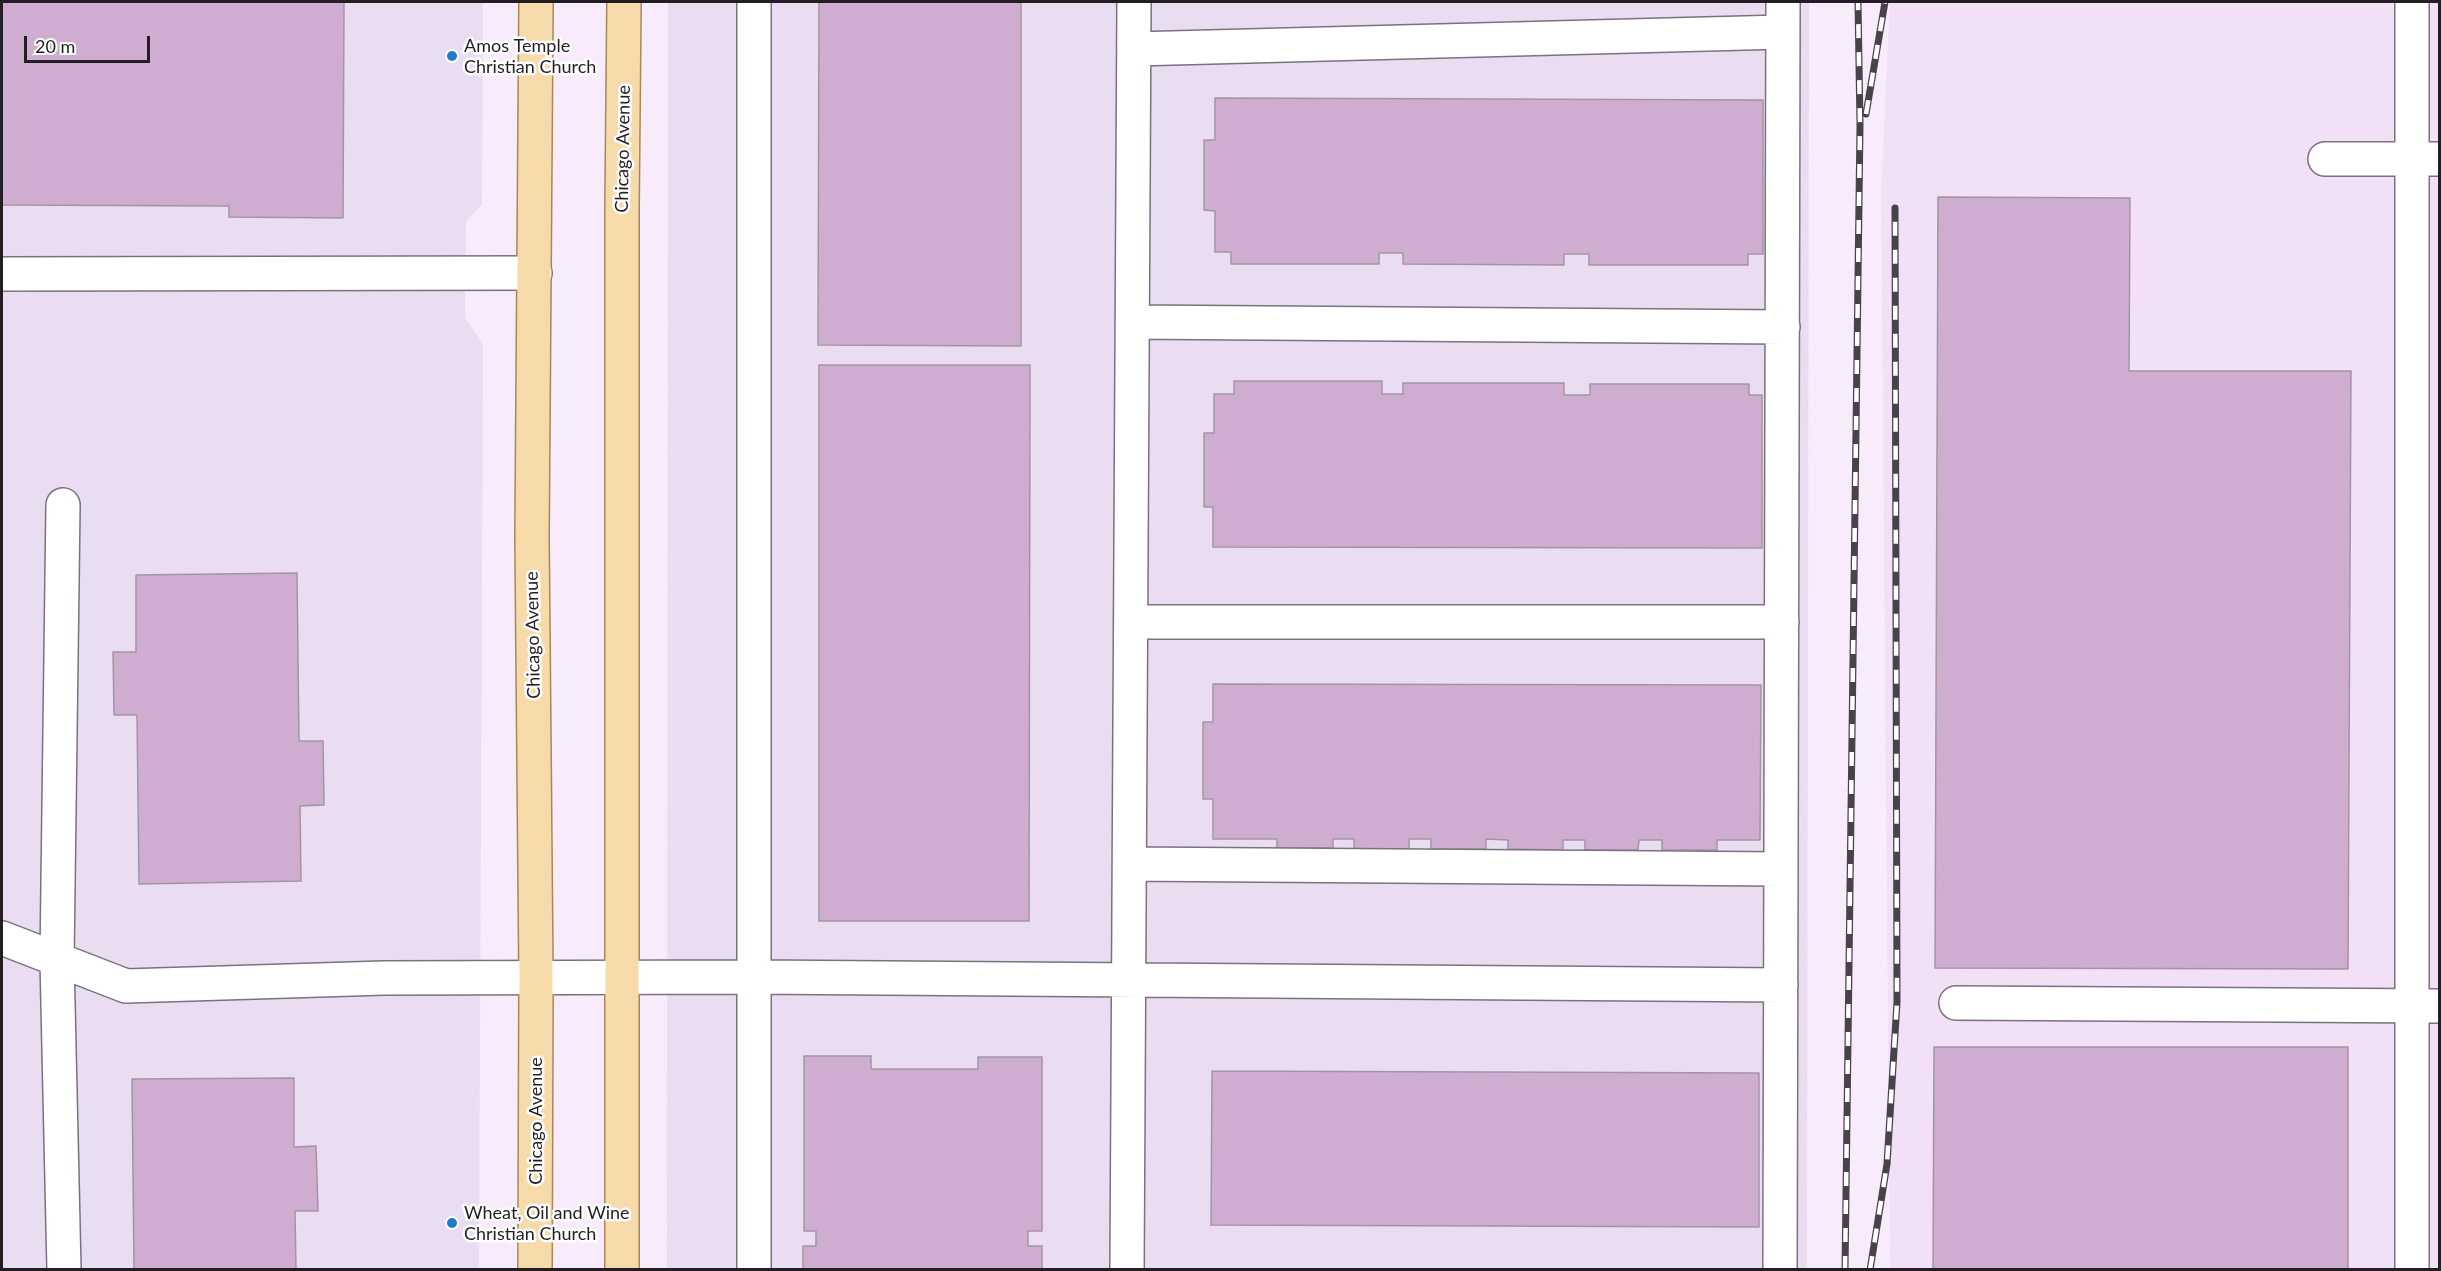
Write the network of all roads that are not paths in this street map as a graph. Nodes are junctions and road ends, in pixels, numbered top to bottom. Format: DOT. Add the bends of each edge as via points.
graph roads {
  1 [pos="536,2"];
  2 [pos="624,2"];
  3 [pos="754,2"];
  4 [pos="1134,2"];
  5 [pos="2412,2"];
  6 [pos="1783,17"];
  7 [pos="1134,49"];
  8 [pos="2325,159"];
  9 [pos="2425,159"];
  10 [pos="535,273"];
  11 [pos="2,274"];
  12 [pos="1133,322"];
  13 [pos="1783,327"];
  14 [pos="63,505"];
  15 [pos="1131,622"];
  16 [pos="1782,622"];
  17 [pos="1130,864"];
  18 [pos="1781,869"];
  19 [pos="2,938"];
  20 [pos="57,960"];
  21 [pos="756,977"];
  22 [pos="536,978"];
  23 [pos="623,978"];
  24 [pos="1129,980"];
  25 [pos="1781,985"];
  26 [pos="1956,1003"];
  27 [pos="2426,1006"];
  28 [pos="64,1269"];
  29 [pos="535,1269"];
  30 [pos="622,1269"];
  31 [pos="754,1269"];
  32 [pos="1128,1269"];
  33 [pos="1780,1269"];
  34 [pos="2412,1269"];
  1 -- 10 [label="main road, Chicago Avenue"];
  2 -- 23 [label="main road, Chicago Avenue"];
  3 -- 21 [label="street"];
  4 -- 7 [label="street"];
  5 -- 9 [label="street"];
  6 -- 7 [label="street"];
  6 -- 13 [label="street"];
  7 -- 12 [label="street"];
  8 -- 9 [label="street"];
  9 -- 27 [label="street"];
  10 -- 11 [label="street"];
  10 -- 22 [label="main road, Chicago Avenue" via="532,537"];
  12 -- 13 [label="street"];
  12 -- 15 [label="street"];
  13 -- 16 [label="street"];
  14 -- 20 [label="street"];
  15 -- 16 [label="street"];
  15 -- 17 [label="street"];
  16 -- 18 [label="street"];
  17 -- 18 [label="street"];
  17 -- 24 [label="street"];
  18 -- 25 [label="street"];
  19 -- 20 [label="street"];
  20 -- 22 [label="street" via="126,986"];
  20 -- 28 [label="street"];
  21 -- 23 [label="street"];
  21 -- 24 [label="street"];
  21 -- 31 [label="street"];
  22 -- 23 [label="street"];
  22 -- 29 [label="main road, Chicago Avenue"];
  23 -- 30 [label="main road, Chicago Avenue"];
  24 -- 25 [label="street"];
  24 -- 32 [label="street"];
  25 -- 33 [label="street"];
  26 -- 27 [label="street"];
  27 -- 34 [label="street"];
}
